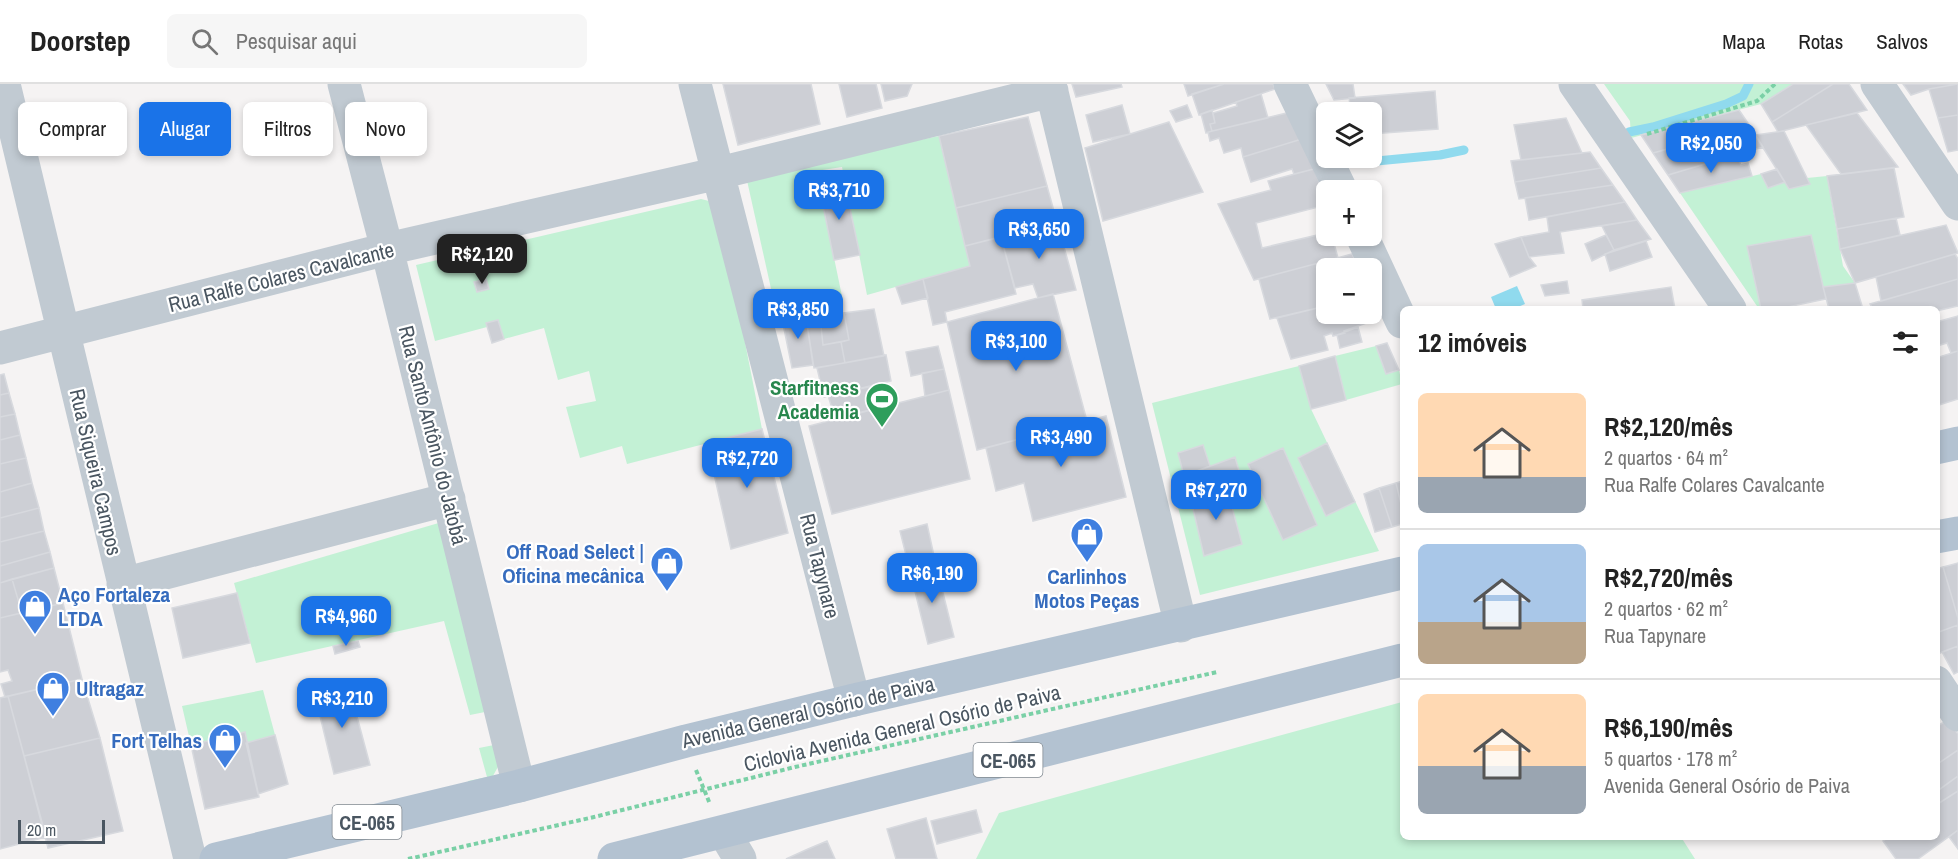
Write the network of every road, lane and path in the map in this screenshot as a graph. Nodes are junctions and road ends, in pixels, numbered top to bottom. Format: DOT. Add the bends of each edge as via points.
graph roads {
  1 [pos="3,84"];
  2 [pos="344,84"];
  3 [pos="696,84"];
  4 [pos="1290,84"];
  5 [pos="1575,84"];
  6 [pos="1775,84"];
  7 [pos="1877,84"];
  8 [pos="1051,87"];
  9 [pos="1614,142"];
  10 [pos="719,174"];
  11 [pos="1336,180"];
  12 [pos="1958,204"];
  13 [pos="1367,246"];
  14 [pos="387,249"];
  15 [pos="1728,306"];
  16 [pos="1400,317"];
  17 [pos="63,333"];
  18 [pos="0,348"];
  19 [pos="1958,442"];
  20 [pos="1940,447"];
  21 [pos="449,499"];
  22 [pos="1958,533"];
  23 [pos="1940,536"];
  24 [pos="1400,573"];
  25 [pos="123,584"];
  26 [pos="1181,626"];
  27 [pos="1400,661"];
  28 [pos="1227,670"];
  29 [pos="1940,688"];
  30 [pos="854,700"];
  31 [pos="1958,715"];
  32 [pos="687,741"];
  33 [pos="519,786"];
  34 [pos="703,790"];
  35 [pos="732,845"];
  36 [pos="190,859"];
  37 [pos="216,859"];
  38 [pos="408,859"];
  39 [pos="614,859"];
  1 -- 17 [label="street, Rua Siqueira Campos"];
  2 -- 14 [label="street, Rua Santo Antônio do Jatobá"];
  3 -- 10 [label="street, Rua Tapynare"];
  4 -- 11 [label="street"];
  5 -- 9 [label="street"];
  6 -- 9 [label="path" via="1757,101"];
  7 -- 12 [label="street"];
  8 -- 10 [label="street, Rua Ralfe Colares Cavalcante"];
  8 -- 26 [label="street"];
  9 -- 15 [label="street"];
  10 -- 14 [label="street, Rua Ralfe Colares Cavalcante"];
  10 -- 30 [label="street, Rua Tapynare"];
  13 -- 16 [label="street"];
  14 -- 17 [label="street, Rua Ralfe Colares Cavalcante"];
  14 -- 21 [label="street, Rua Santo Antônio do Jatobá"];
  17 -- 18 [label="street, Rua Ralfe Colares Cavalcante"];
  17 -- 25 [label="street, Rua Siqueira Campos"];
  19 -- 20 [label="main road"];
  21 -- 25 [label="street"];
  21 -- 33 [label="street, Rua Santo Antônio do Jatobá"];
  22 -- 23 [label="main road"];
  24 -- 26 [label="main road, Avenida General Osório de Paiva / CE-065"];
  25 -- 36 [label="street, Rua Siqueira Campos"];
  26 -- 30 [label="main road, Avenida General Osório de Paiva / CE-065"];
  27 -- 35 [label="main road, CE-065"];
  28 -- 34 [label="path, Ciclovia Avenida General Osório de Paiva"];
  29 -- 31 [label="street"];
  30 -- 32 [label="main road, Avenida General Osório de Paiva / CE-065"];
  32 -- 33 [label="main road, Avenida General Osório de Paiva / CE-065"];
  32 -- 34 [label="path"];
  33 -- 37 [label="main road, Avenida General Osório de Paiva / CE-065"];
  34 -- 35 [label="path"];
  34 -- 38 [label="path, Ciclovia Avenida General Osório de Paiva"];
  35 -- 39 [label="main road, CE-065"];
}
